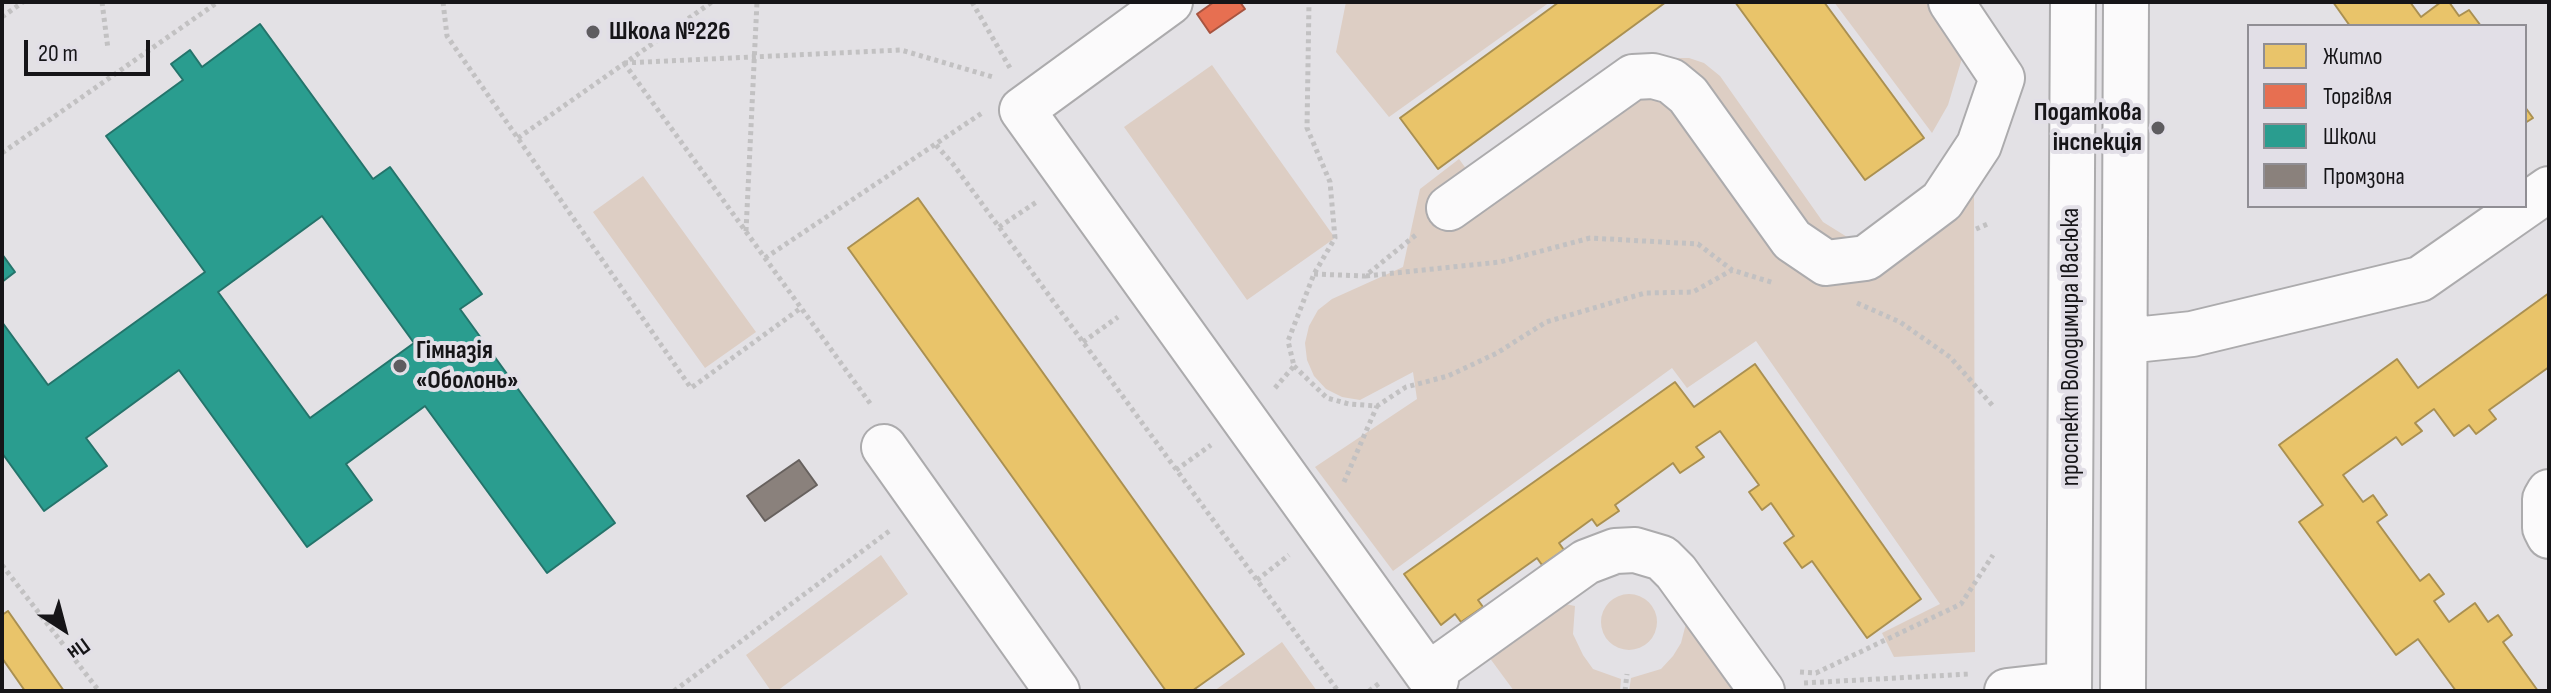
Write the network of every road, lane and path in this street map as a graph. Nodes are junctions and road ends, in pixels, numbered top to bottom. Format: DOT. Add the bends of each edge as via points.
graph roads {
  1 [pos="23,2"];
  2 [pos="102,2"];
  3 [pos="218,2"];
  4 [pos="443,2"];
  5 [pos="710,2"];
  6 [pos="757,2"];
  7 [pos="972,2"];
  8 [pos="1170,2"];
  9 [pos="1309,2"];
  10 [pos="1951,2"];
  11 [pos="2073,2"];
  12 [pos="2126,2"];
  13 [pos="2,17"];
  14 [pos="108,49"];
  15 [pos="754,58"];
  16 [pos="624,63"];
  17 [pos="1014,74"];
  18 [pos="2002,78"];
  19 [pos="2073,78"];
  20 [pos="1006,81"];
  21 [pos="984,111"];
  22 [pos="518,138"];
  23 [pos="936,145"];
  24 [pos="2,153"];
  25 [pos="2549,189"];
  26 [pos="2527,204"];
  27 [pos="1449,208"];
  28 [pos="2522,208"];
  29 [pos="746,231"];
  30 [pos="765,258"];
  31 [pos="1732,270"];
  32 [pos="1314,274"];
  33 [pos="1365,276"];
  34 [pos="1780,285"];
  35 [pos="1850,300"];
  36 [pos="801,308"];
  37 [pos="1288,341"];
  38 [pos="2125,341"];
  39 [pos="1294,366"];
  40 [pos="1377,406"];
  41 [pos="1993,406"];
  42 [pos="879,428"];
  43 [pos="2549,492"];
  44 [pos="924,505"];
  45 [pos="1324,529"];
  46 [pos="2549,536"];
  47 [pos="1993,555"];
  48 [pos="2,565"];
  49 [pos="1627,674"];
  50 [pos="1774,681"];
  51 [pos="2069,688"];
  52 [pos="99,691"];
  53 [pos="674,691"];
  54 [pos="1057,691"];
  55 [pos="1338,691"];
  56 [pos="1625,691"];
  57 [pos="2007,691"];
  58 [pos="2123,691"];
  1 -- 13 [label="path"];
  2 -- 14 [label="path"];
  3 -- 24 [label="path"];
  4 -- 22 [label="path" via="447,36"];
  5 -- 16 [label="path"];
  6 -- 15 [label="path"];
  7 -- 17 [label="path"];
  8 -- 45 [label="street" via="1022,110"];
  9 -- 32 [label="path" via="1307,128 1330,182 1335,238"];
  10 -- 18 [label="street"];
  11 -- 19 [label="street, проспект Володимира Івасюка"];
  12 -- 38 [label="street, проспект Володимира Івасюка"];
  15 -- 16 [label="path"];
  15 -- 20 [label="path" via="901,50"];
  15 -- 29 [label="path"];
  16 -- 22 [label="path"];
  16 -- 29 [label="path"];
  18 -- 19 [label="street"];
  18 -- 27 [label="street" via="1979,145 1942,201 1866,258 1826,263 1792,240 1688,95 1671,81 1653,76 1633,77"];
  19 -- 51 [label="street, проспект Володимира Івасюка"];
  21 -- 23 [label="path"];
  22 -- 36 [label="path" via="691,388"];
  23 -- 30 [label="path"];
  23 -- 55 [label="path"];
  25 -- 26 [label="street"];
  27 -- 33 [label="path"];
  28 -- 38 [label="street" via="2420,279 2192,334"];
  29 -- 30 [label="path"];
  30 -- 36 [label="path"];
  31 -- 33 [label="path" via="1698,244 1590,238 1500,262"];
  31 -- 34 [label="path"];
  31 -- 40 [label="path" via="1693,292 1645,293 1546,322 1497,353 1448,376 1406,387"];
  32 -- 33 [label="path"];
  32 -- 37 [label="path"];
  35 -- 41 [label="path" via="1900,322 1950,357"];
  36 -- 42 [label="path"];
  38 -- 58 [label="street, проспект Володимира Івасюка"];
  39 -- 40 [label="path" via="1327,398"];
  40 -- 45 [label="path"];
  42 -- 44 [label="street"];
  43 -- 46 [label="street"];
  44 -- 53 [label="path"];
  44 -- 54 [label="street"];
  45 -- 50 [label="street" via="1432,677 1586,562 1635,550 1662,558"];
  47 -- 50 [label="path" via="1961,604 1816,673"];
  48 -- 52 [label="path"];
  49 -- 56 [label="path"];
  51 -- 57 [label="street"];
}
